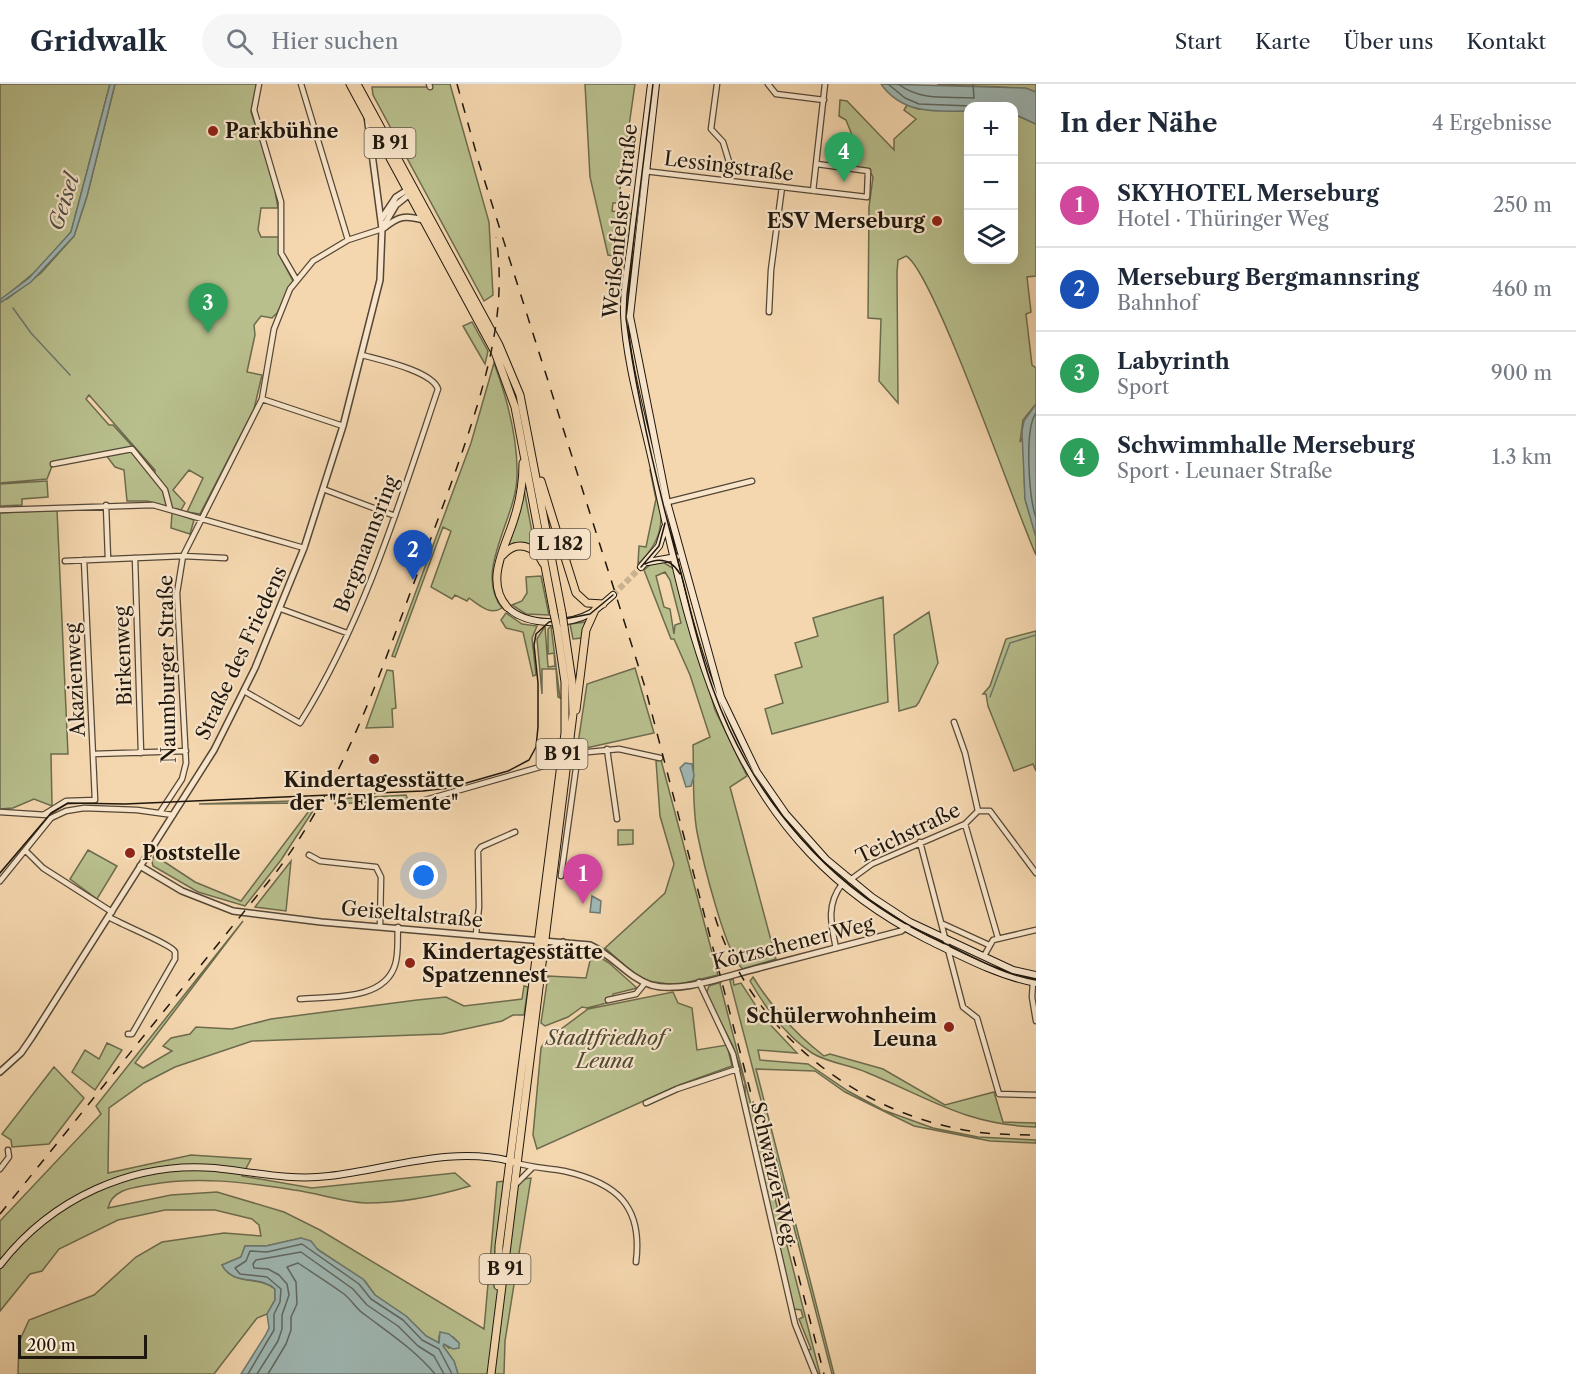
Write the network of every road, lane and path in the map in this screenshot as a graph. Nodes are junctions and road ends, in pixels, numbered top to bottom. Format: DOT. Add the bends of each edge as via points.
graph roads {
  1 [pos="259,84"];
  2 [pos="301,84"];
  3 [pos="350,84"];
  4 [pos="358,84"];
  5 [pos="651,84"];
  6 [pos="656,84"];
  7 [pos="717,84"];
  8 [pos="768,84"];
  9 [pos="825,84"];
  10 [pos="824,100"];
  11 [pos="367,116"];
  12 [pos="817,164"];
  13 [pos="644,170"];
  14 [pos="728,180"];
  15 [pos="782,188"];
  16 [pos="411,190"];
  17 [pos="813,191"];
  18 [pos="381,219"];
  19 [pos="423,220"];
  20 [pos="382,229"];
  21 [pos="348,240"];
  22 [pos="296,279"];
  23 [pos="769,312"];
  24 [pos="362,356"];
  25 [pos="262,399"];
  26 [pos="343,426"];
  27 [pos="521,431"];
  28 [pos="53,464"];
  29 [pos="534,465"];
  30 [pos="752,480"];
  31 [pos="323,489"];
  32 [pos="664,503"];
  33 [pos="106,505"];
  34 [pos="170,509"];
  35 [pos="0,510"];
  36 [pos="395,516"];
  37 [pos="202,518"];
  38 [pos="669,536"];
  39 [pos="304,548"];
  40 [pos="183,556"];
  41 [pos="678,556"];
  42 [pos="135,558"];
  43 [pos="225,558"];
  44 [pos="108,559"];
  45 [pos="84,560"];
  46 [pos="500,560"];
  47 [pos="64,561"];
  48 [pos="547,571"];
  49 [pos="613,595"];
  50 [pos="603,604"];
  51 [pos="507,607"];
  52 [pos="281,609"];
  53 [pos="596,610"];
  54 [pos="558,614"];
  55 [pos="561,627"];
  56 [pos="347,633"];
  57 [pos="244,691"];
  58 [pos="573,714"];
  59 [pos="954,722"];
  60 [pos="607,749"];
  61 [pos="186,751"];
  62 [pos="141,753"];
  63 [pos="93,754"];
  64 [pos="569,754"];
  65 [pos="579,754"];
  66 [pos="660,758"];
  67 [pos="561,760"];
  68 [pos="418,802"];
  69 [pos="161,811"];
  70 [pos="978,811"];
  71 [pos="0,812"];
  72 [pos="45,814"];
  73 [pos="172,815"];
  74 [pos="51,818"];
  75 [pos="617,819"];
  76 [pos="965,824"];
  77 [pos="515,832"];
  78 [pos="920,842"];
  79 [pos="26,851"];
  80 [pos="309,855"];
  81 [pos="560,855"];
  82 [pos="140,867"];
  83 [pos="1036,873"];
  84 [pos="561,876"];
  85 [pos="850,880"];
  86 [pos="0,881"];
  87 [pos="842,884"];
  88 [pos="111,914"];
  89 [pos="943,924"];
  90 [pos="908,925"];
  91 [pos="380,926"];
  92 [pos="398,927"];
  93 [pos="1036,930"];
  94 [pos="476,934"];
  95 [pos="945,938"];
  96 [pos="998,938"];
  97 [pos="543,940"];
  98 [pos="565,941"];
  99 [pos="989,945"];
  100 [pos="836,948"];
  101 [pos="949,950"];
  102 [pos="984,956"];
  103 [pos="544,961"];
  104 [pos="1036,975"];
  105 [pos="699,982"];
  106 [pos="1034,982"];
  107 [pos="645,983"];
  108 [pos="679,987"];
  109 [pos="300,999"];
  110 [pos="608,1000"];
  111 [pos="1036,1021"];
  112 [pos="128,1034"];
  113 [pos="737,1069"];
  114 [pos="0,1072"];
  115 [pos="1036,1095"];
  116 [pos="646,1103"];
  117 [pos="8,1150"];
  118 [pos="514,1162"];
  119 [pos="534,1167"];
  120 [pos="0,1169"];
  121 [pos="514,1187"];
  122 [pos="636,1262"];
  123 [pos="0,1265"];
  124 [pos="498,1320"];
  125 [pos="490,1374"];
  126 [pos="815,1374"];
  1 -- 22 [label="street" via="254,110 281,202 281,253"];
  2 -- 21 [label="street"];
  3 -- 11 [label="main road, B 91"];
  4 -- 16 [label="main road, B 91"];
  5 -- 13 [label="main road, Weißenfelser Straße"];
  6 -- 13 [label="main road, Weißenfelser Straße"];
  7 -- 14 [label="street" via="711,129 723,142 730,165"];
  8 -- 10 [label="street" via="776,94"];
  9 -- 10 [label="street"];
  10 -- 12 [label="street"];
  11 -- 16 [label="main road, B 91"];
  11 -- 18 [label="street, Straße des Friedens"];
  12 -- 17 [label="street"];
  12 -- 17 [label="street, Lessingstraße" via="868,171 868,195 865,198"];
  13 -- 14 [label="street, Lessingstraße"];
  13 -- 32 [label="main road, Weißenfelser Straße" via="625,291 625,322"];
  14 -- 15 [label="street, Lessingstraße"];
  15 -- 17 [label="street, Lessingstraße"];
  15 -- 23 [label="street"];
  16 -- 18 [label="street" via="392,202"];
  16 -- 19 [label="main road, B 91"];
  16 -- 20 [label="street, Straße des Friedens" via="396,205"];
  16 -- 29 [label="main road, B 91" via="507,359 520,394"];
  18 -- 20 [label="street, Straße des Friedens"];
  19 -- 20 [label="street" via="406,215"];
  19 -- 27 [label="main road, B 91" via="495,352 511,390"];
  20 -- 21 [label="street, Naumburger Straße"];
  20 -- 24 [label="street, Straße des Friedens" via="380,280"];
  21 -- 22 [label="street, Naumburger Straße" via="313,261"];
  22 -- 25 [label="street, Naumburger Straße" via="276,322"];
  24 -- 26 [label="street, Straße des Friedens"];
  24 -- 36 [label="street, Bergmannsring" via="414,371 431,379 438,389"];
  25 -- 26 [label="street"];
  25 -- 37 [label="street, Naumburger Straße"];
  26 -- 31 [label="street, Straße des Friedens"];
  27 -- 46 [label="main road, L 182" via="521,492"];
  27 -- 48 [label="main road, B 91"];
  28 -- 34 [label="street" via="132,449 165,490"];
  29 -- 50 [label="main road, L 182" via="576,593 587,603"];
  29 -- 54 [label="main road, B 91"];
  30 -- 32 [label="street"];
  31 -- 36 [label="street"];
  31 -- 39 [label="street, Straße des Friedens"];
  32 -- 38 [label="main road, Weißenfelser Straße"];
  33 -- 34 [label="street" via="141,503"];
  33 -- 35 [label="street"];
  33 -- 44 [label="street"];
  34 -- 37 [label="street"];
  36 -- 56 [label="street, Bergmannsring"];
  37 -- 39 [label="street"];
  37 -- 40 [label="street, Naumburger Straße"];
  38 -- 41 [label="main road, Weißenfelser Straße"];
  38 -- 41 [label="main road" via="642,566"];
  39 -- 52 [label="street, Straße des Friedens"];
  40 -- 42 [label="street"];
  40 -- 43 [label="street, Naumburger Straße"];
  40 -- 61 [label="street, Naumburger Straße" via="177,593"];
  41 -- 85 [label="main road, Weißenfelser Straße" via="717,687 750,759 786,814 826,860"];
  41 -- 87 [label="main road, Weißenfelser Straße" via="704,671 743,763 780,819"];
  42 -- 44 [label="street"];
  42 -- 62 [label="street, Birkenweg"];
  44 -- 45 [label="street"];
  45 -- 47 [label="street"];
  45 -- 63 [label="street, Akazienweg"];
  46 -- 48 [label="main road" via="513,547 525,546 536,552"];
  46 -- 51 [label="main road, L 182" via="498,593"];
  48 -- 54 [label="main road, B 91"];
  49 -- 50 [label="main road, L 182"];
  50 -- 53 [label="main road, L 182"];
  51 -- 53 [label="main road, L 182" via="520,617 538,621 575,618"];
  52 -- 56 [label="street"];
  52 -- 57 [label="street, Straße des Friedens"];
  53 -- 58 [label="main road" via="586,630 579,700"];
  54 -- 55 [label="main road, B 91, bridge"];
  55 -- 58 [label="main road, B 91" via="572,673"];
  55 -- 67 [label="main road, B 91" via="565,682"];
  56 -- 57 [label="street, Bergmannsring" via="324,686 300,723"];
  57 -- 73 [label="street, Straße des Friedens" via="214,750"];
  58 -- 64 [label="main road, B 91"];
  59 -- 70 [label="street"];
  60 -- 65 [label="street"];
  60 -- 66 [label="street"];
  60 -- 75 [label="street"];
  61 -- 62 [label="street"];
  61 -- 69 [label="street, Naumburger Straße" via="182,779"];
  62 -- 63 [label="street"];
  63 -- 72 [label="street, Akazienweg" via="95,800 66,801"];
  64 -- 65 [label="street"];
  64 -- 81 [label="main road, B 91"];
  65 -- 81 [label="street"];
  67 -- 68 [label="street"];
  67 -- 97 [label="main road, B 91"];
  69 -- 73 [label="street"];
  69 -- 74 [label="street" via="84,808"];
  70 -- 76 [label="street, Teichstraße"];
  70 -- 83 [label="street" via="990,811"];
  71 -- 72 [label="street"];
  72 -- 74 [label="street"];
  73 -- 82 [label="street, Straße des Friedens"];
  74 -- 79 [label="street"];
  76 -- 78 [label="street, Teichstraße"];
  76 -- 96 [label="street"];
  77 -- 94 [label="street" via="478,851"];
  78 -- 85 [label="street, Teichstraße" via="872,864"];
  78 -- 89 [label="street"];
  79 -- 86 [label="street"];
  79 -- 88 [label="street" via="43,868"];
  80 -- 91 [label="street" via="320,861 376,867 381,877"];
  81 -- 84 [label="street"];
  81 -- 97 [label="main road, B 91"];
  82 -- 88 [label="street, Straße des Friedens"];
  82 -- 91 [label="street, Geiseltalstraße" via="182,891 233,911"];
  85 -- 90 [label="main road, Weißenfelser Straße"];
  87 -- 90 [label="main road, Weißenfelser Straße"];
  87 -- 100 [label="street" via="830,909"];
  88 -- 112 [label="street" via="128,928 168,944 175,952 175,959 132,1034"];
  88 -- 114 [label="street, Straße des Friedens" via="22,1051"];
  89 -- 95 [label="street"];
  89 -- 99 [label="street"];
  90 -- 95 [label="main road"];
  90 -- 100 [label="street, Kötzschener Weg"];
  90 -- 101 [label="main road"];
  91 -- 92 [label="street, Geiseltalstraße"];
  92 -- 94 [label="street, Geiseltalstraße"];
  92 -- 109 [label="street" via="395,965 379,987"];
  93 -- 96 [label="street"];
  94 -- 97 [label="street, Geiseltalstraße"];
  95 -- 101 [label="street"];
  95 -- 102 [label="main road"];
  96 -- 99 [label="street"];
  97 -- 98 [label="street, Geiseltalstraße"];
  97 -- 103 [label="main road, B 91"];
  97 -- 118 [label="main road, B 91"];
  98 -- 103 [label="street" via="552,948"];
  98 -- 107 [label="street, Geiseltalstraße" via="599,949"];
  99 -- 102 [label="street"];
  100 -- 105 [label="street, Kötzschener Weg"];
  101 -- 106 [label="main road" via="1005,975"];
  101 -- 115 [label="street" via="963,1007 977,1018 999,1094"];
  102 -- 104 [label="main road" via="1013,970"];
  103 -- 118 [label="main road, B 91"];
  105 -- 108 [label="street, Kötzschener Weg"];
  105 -- 113 [label="street, Schwarzer Weg"];
  106 -- 111 [label="street" via="1032,1006"];
  107 -- 108 [label="street, Geiseltalstraße"];
  107 -- 110 [label="street" via="636,994"];
  113 -- 116 [label="street"];
  113 -- 126 [label="street, Schwarzer Weg" via="795,1324"];
  117 -- 120 [label="street" via="9,1157"];
  118 -- 119 [label="street"];
  118 -- 121 [label="main road, B 91"];
  118 -- 123 [label="main road" via="444,1157 327,1177 190,1167 138,1174 90,1191 59,1209 23,1239"];
  118 -- 124 [label="main road, B 91" via="499,1246"];
  119 -- 121 [label="street"];
  119 -- 122 [label="street" via="581,1176 624,1200 636,1221"];
  121 -- 124 [label="main road, B 91"];
  124 -- 125 [label="main road, B 91"];
}
